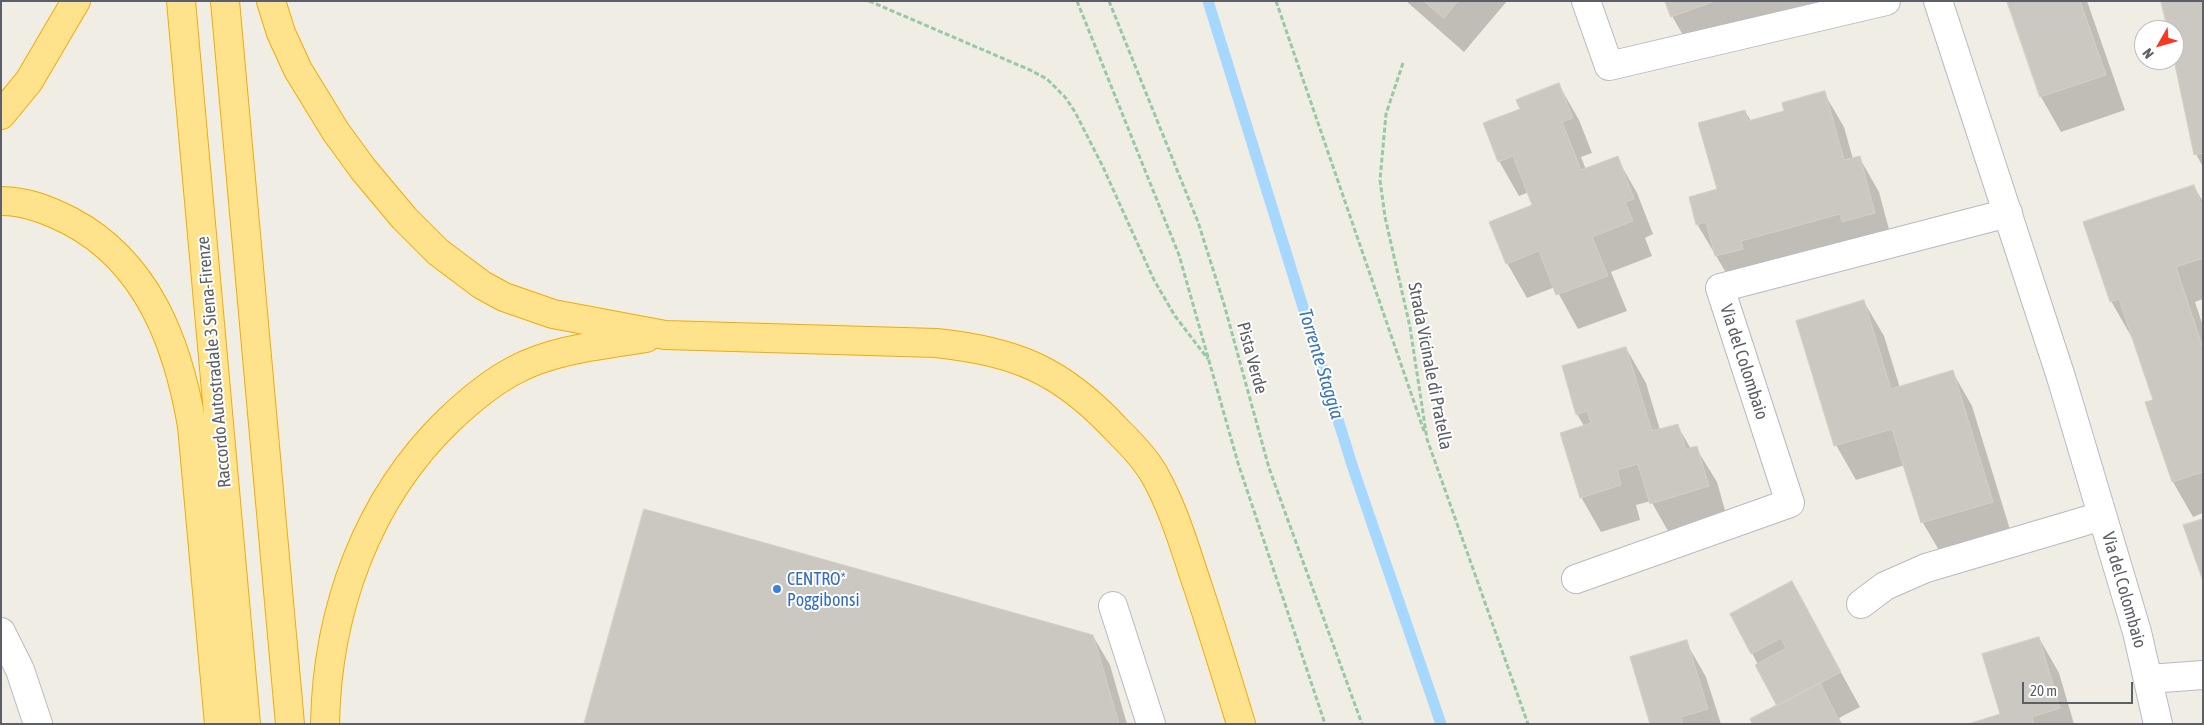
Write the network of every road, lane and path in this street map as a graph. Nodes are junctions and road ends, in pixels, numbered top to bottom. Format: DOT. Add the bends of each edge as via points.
graph roads {
  1 [pos="76,1"];
  2 [pos="181,1"];
  3 [pos="225,1"];
  4 [pos="271,1"];
  5 [pos="869,1"];
  6 [pos="1077,1"];
  7 [pos="1109,1"];
  8 [pos="1276,1"];
  9 [pos="1586,1"];
  10 [pos="1886,1"];
  11 [pos="1938,1"];
  12 [pos="1403,63"];
  13 [pos="1,114"];
  14 [pos="1,201"];
  15 [pos="2008,214"];
  16 [pos="665,335"];
  17 [pos="1208,359"];
  18 [pos="1427,439"];
  19 [pos="2102,516"];
  20 [pos="1576,579"];
  21 [pos="1860,604"];
  22 [pos="1113,606"];
  23 [pos="1,632"];
  24 [pos="2203,674"];
  25 [pos="2149,679"];
  26 [pos="38,724"];
  27 [pos="219,724"];
  28 [pos="246,724"];
  29 [pos="290,724"];
  30 [pos="325,724"];
  31 [pos="1151,724"];
  32 [pos="1241,724"];
  33 [pos="1325,724"];
  34 [pos="1362,724"];
  35 [pos="1528,724"];
  36 [pos="2158,724"];
  1 -- 13 [label="highway" via="28,81"];
  2 -- 28 [label="highway, Raccordo Autostradale 3 Siena-Firenze"];
  3 -- 29 [label="highway"];
  4 -- 16 [label="highway" via="298,70 336,132 404,218 444,256 482,285 529,307"];
  5 -- 17 [label="path" via="1030,70 1056,87 1075,112 1103,167 1154,280 1186,332"];
  6 -- 17 [label="path" via="1179,255"];
  7 -- 34 [label="path, Pista Verde" via="1198,222 1269,468"];
  8 -- 18 [label="path"];
  9 -- 10 [label="street" via="1609,66"];
  11 -- 15 [label="street, Via del Colombaio"];
  12 -- 18 [label="path, Strada Vicinale di Pratella" via="1386,114 1380,180 1385,218 1410,327"];
  14 -- 27 [label="highway" via="29,204 52,212 99,239 139,280 169,336 187,395 192,426"];
  15 -- 19 [label="street, Via del Colombaio"];
  15 -- 20 [label="street, Via del Colombaio" via="1720,288 1790,503"];
  16 -- 30 [label="highway" via="569,351 515,370 468,402 419,452 384,502 353,568 333,640"];
  16 -- 32 [label="highway" via="918,342 973,347 1022,360 1063,382 1103,414 1129,442 1164,492 1191,565"];
  17 -- 33 [label="path" via="1238,464"];
  18 -- 35 [label="path, Strada Vicinale di Pratella"];
  19 -- 21 [label="street, Via del Colombaio" via="1926,568 1885,586"];
  19 -- 25 [label="street, Via del Colombaio"];
  22 -- 31 [label="street"];
  23 -- 26 [label="street" via="20,670"];
  24 -- 25 [label="street"];
  25 -- 36 [label="street, Via del Colombaio"];
}
